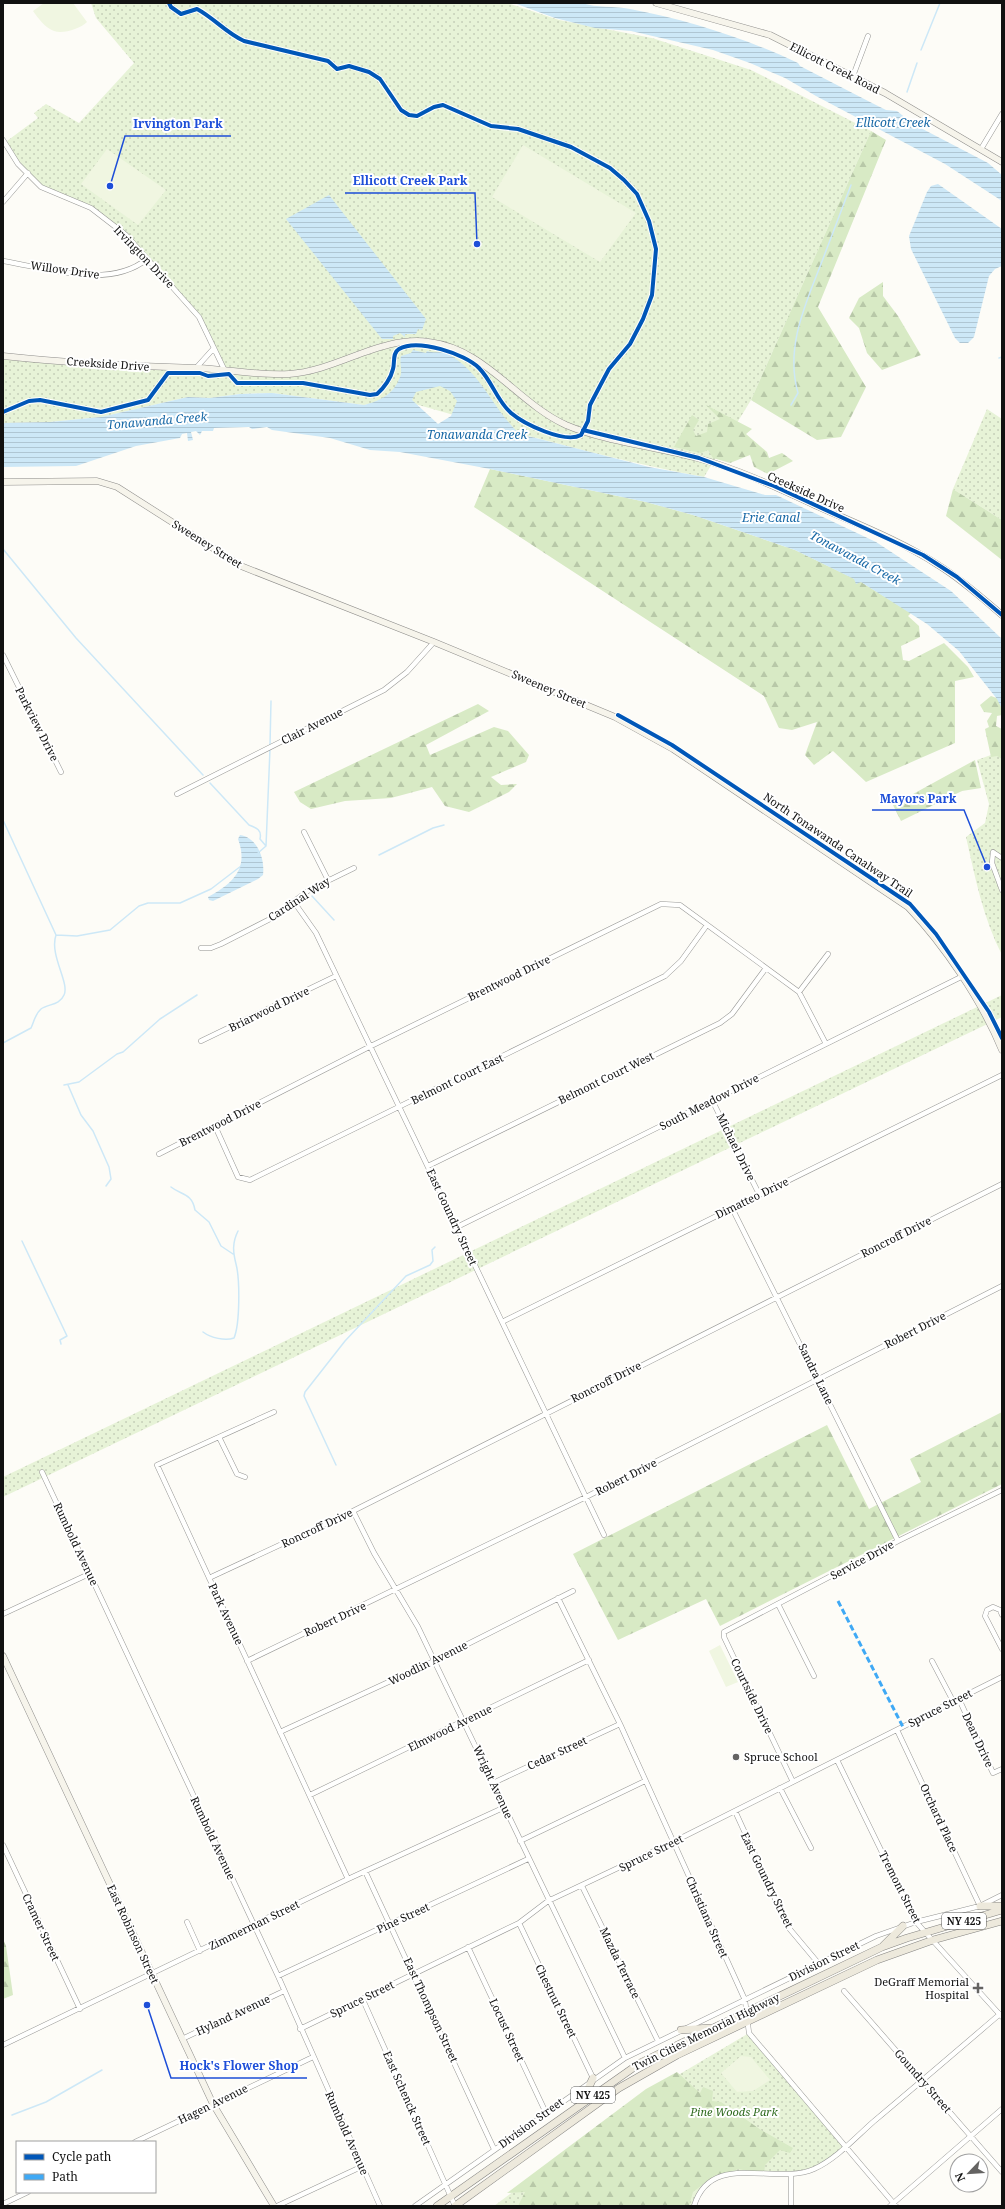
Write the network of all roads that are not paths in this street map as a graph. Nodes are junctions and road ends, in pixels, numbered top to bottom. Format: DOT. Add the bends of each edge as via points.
graph roads {
  1 [pos="656,3"];
  2 [pos="868,36"];
  3 [pos="853,76"];
  4 [pos="1002,114"];
  5 [pos="3,140"];
  6 [pos="981,149"];
  7 [pos="1002,162"];
  8 [pos="27,173"];
  9 [pos="3,202"];
  10 [pos="147,259"];
  11 [pos="3,260"];
  12 [pos="214,348"];
  13 [pos="3,356"];
  14 [pos="196,368"];
  15 [pos="224,369"];
  16 [pos="3,482"];
  17 [pos="1002,615"];
  18 [pos="434,642"];
  19 [pos="3,655"];
  20 [pos="61,772"];
  21 [pos="178,794"];
  22 [pos="304,832"];
  23 [pos="1002,858"];
  24 [pos="354,868"];
  25 [pos="328,880"];
  26 [pos="1002,890"];
  27 [pos="294,902"];
  28 [pos="707,925"];
  29 [pos="200,948"];
  30 [pos="828,954"];
  31 [pos="766,968"];
  32 [pos="336,976"];
  33 [pos="961,977"];
  34 [pos="799,992"];
  35 [pos="201,1041"];
  36 [pos="825,1042"];
  37 [pos="369,1046"];
  38 [pos="1002,1050"];
  39 [pos="1002,1075"];
  40 [pos="712,1100"];
  41 [pos="400,1107"];
  42 [pos="214,1126"];
  43 [pos="158,1154"];
  44 [pos="428,1166"];
  45 [pos="1002,1184"];
  46 [pos="759,1194"];
  47 [pos="732,1208"];
  48 [pos="457,1227"];
  49 [pos="1002,1286"];
  50 [pos="777,1296"];
  51 [pos="502,1322"];
  52 [pos="819,1378"];
  53 [pos="274,1412"];
  54 [pos="546,1413"];
  55 [pos="219,1437"];
  56 [pos="42,1472"];
  57 [pos="245,1478"];
  58 [pos="1002,1490"];
  59 [pos="586,1498"];
  60 [pos="353,1511"];
  61 [pos="604,1535"];
  62 [pos="898,1541"];
  63 [pos="89,1574"];
  64 [pos="209,1578"];
  65 [pos="396,1590"];
  66 [pos="573,1591"];
  67 [pos="558,1598"];
  68 [pos="778,1604"];
  69 [pos="3,1614"];
  70 [pos="1002,1615"];
  71 [pos="724,1632"];
  72 [pos="1002,1649"];
  73 [pos="3,1656"];
  74 [pos="247,1660"];
  75 [pos="589,1660"];
  76 [pos="434,1661"];
  77 [pos="932,1661"];
  78 [pos="814,1676"];
  79 [pos="1002,1677"];
  80 [pos="959,1699"];
  81 [pos="953,1701"];
  82 [pos="465,1722"];
  83 [pos="620,1724"];
  84 [pos="898,1730"];
  85 [pos="280,1732"];
  86 [pos="837,1760"];
  87 [pos="1002,1769"];
  88 [pos="645,1781"];
  89 [pos="793,1782"];
  90 [pos="493,1783"];
  91 [pos="780,1788"];
  92 [pos="310,1795"];
  93 [pos="505,1807"];
  94 [pos="735,1811"];
  95 [pos="520,1841"];
  96 [pos="673,1842"];
  97 [pos="3,1845"];
  98 [pos="811,1848"];
  99 [pos="528,1859"];
  100 [pos="365,1871"];
  101 [pos="348,1879"];
  102 [pos="582,1886"];
  103 [pos="1002,1895"];
  104 [pos="548,1901"];
  105 [pos="980,1906"];
  106 [pos="1002,1906"];
  107 [pos="1002,1910"];
  108 [pos="1002,1921"];
  109 [pos="187,1922"];
  110 [pos="916,1922"];
  111 [pos="519,1923"];
  112 [pos="391,1924"];
  113 [pos="254,1925"];
  114 [pos="903,1926"];
  115 [pos="925,1932"];
  116 [pos="933,1940"];
  117 [pos="468,1946"];
  118 [pos="882,1947"];
  119 [pos="200,1951"];
  120 [pos="819,1964"];
  121 [pos="152,1974"];
  122 [pos="414,1974"];
  123 [pos="278,1976"];
  124 [pos="284,1991"];
  125 [pos="844,1991"];
  126 [pos="363,2000"];
  127 [pos="745,2000"];
  128 [pos="80,2009"];
  129 [pos="746,2012"];
  130 [pos="1001,2015"];
  131 [pos="748,2023"];
  132 [pos="714,2027"];
  133 [pos="300,2029"];
  134 [pos="681,2030"];
  135 [pos="182,2039"];
  136 [pos="658,2041"];
  137 [pos="3,2045"];
  138 [pos="313,2057"];
  139 [pos="625,2058"];
  140 [pos="593,2078"];
  141 [pos="922,2080"];
  142 [pos="582,2102"];
  143 [pos="213,2104"];
  144 [pos="1002,2109"];
  145 [pos="546,2113"];
  146 [pos="970,2136"];
  147 [pos="137,2141"];
  148 [pos="844,2147"];
  149 [pos="494,2149"];
  150 [pos="363,2166"];
  151 [pos="1002,2172"];
  152 [pos="791,2175"];
  153 [pos="445,2185"];
  154 [pos="26,2193"];
  155 [pos="450,2197"];
  156 [pos="3,2204"];
  157 [pos="893,2205"];
  158 [pos="274,2206"];
  159 [pos="277,2206"];
  160 [pos="380,2206"];
  161 [pos="415,2206"];
  162 [pos="437,2206"];
  163 [pos="455,2206"];
  164 [pos="694,2206"];
  165 [pos="791,2206"];
  1 -- 3 [label="street, Ellicott Creek Road" via="770,35"];
  2 -- 3 [label="street"];
  3 -- 6 [label="street, Ellicott Creek Road"];
  4 -- 6 [label="street"];
  5 -- 8 [label="street, Irvington Drive"];
  6 -- 7 [label="street, Ellicott Creek Road"];
  8 -- 9 [label="street"];
  8 -- 10 [label="street, Irvington Drive" via="41,187 91,208 126,235"];
  10 -- 11 [label="street, Willow Drive" via="126,272 108,276"];
  10 -- 12 [label="street, Irvington Drive" via="199,317"];
  12 -- 14 [label="street"];
  12 -- 15 [label="street, Irvington Drive"];
  13 -- 14 [label="street, Creekside Drive"];
  14 -- 15 [label="street, Creekside Drive"];
  15 -- 17 [label="street, Creekside Drive" via="275,374 304,373 392,345 420,341 444,344 481,362 533,406 568,426 699,458 774,486 912,550 957,577"];
  16 -- 18 [label="street, Sweeney Street" via="97,481 117,486 241,566"];
  18 -- 21 [label="street, Clair Avenue" via="407,672 384,690"];
  18 -- 33 [label="street, Sweeney Street" via="615,717 673,749 908,907 931,932"];
  19 -- 20 [label="street, Parkview Drive"];
  22 -- 25 [label="street"];
  23 -- 26 [label="street" via="993,852 992,863"];
  24 -- 25 [label="street, Cardinal Way"];
  25 -- 27 [label="street, Cardinal Way"];
  27 -- 29 [label="street, Cardinal Way" via="281,913 220,944 211,948"];
  27 -- 32 [label="street, East Goundry Street" via="313,927"];
  28 -- 31 [label="street, Brentwood Drive"];
  28 -- 37 [label="street, Brentwood Drive" via="680,905 661,904"];
  28 -- 41 [label="street, Belmont Court East" via="681,961 665,976"];
  30 -- 34 [label="street"];
  31 -- 34 [label="street, Brentwood Drive"];
  31 -- 44 [label="street, Belmont Court West" via="732,1014 720,1023"];
  32 -- 35 [label="street, Briarwood Drive"];
  32 -- 37 [label="street, East Goundry Street"];
  33 -- 36 [label="street, South Meadow Drive"];
  33 -- 38 [label="street, Sweeney Street"];
  34 -- 36 [label="street, Brentwood Drive"];
  36 -- 40 [label="street, South Meadow Drive"];
  37 -- 41 [label="street, East Goundry Street"];
  37 -- 42 [label="street, Brentwood Drive"];
  39 -- 46 [label="street, Dimatteo Drive"];
  40 -- 46 [label="street, Michael Drive"];
  40 -- 48 [label="street, South Meadow Drive"];
  41 -- 42 [label="street, Belmont Court East" via="250,1180 238,1177"];
  41 -- 44 [label="street, East Goundry Street"];
  42 -- 43 [label="street, Brentwood Drive"];
  44 -- 48 [label="street, East Goundry Street"];
  45 -- 50 [label="street, Roncroff Drive"];
  46 -- 47 [label="street, Dimatteo Drive"];
  47 -- 50 [label="street, Sandra Lane"];
  47 -- 51 [label="street, Dimatteo Drive"];
  48 -- 51 [label="street, East Goundry Street"];
  49 -- 52 [label="street, Robert Drive"];
  50 -- 52 [label="street, Sandra Lane"];
  50 -- 54 [label="street, Roncroff Drive"];
  51 -- 54 [label="street, East Goundry Street"];
  52 -- 59 [label="street, Robert Drive"];
  52 -- 62 [label="street, Sandra Lane"];
  53 -- 55 [label="street, Park Avenue"];
  54 -- 59 [label="street, East Goundry Street"];
  54 -- 60 [label="street, Roncroff Drive"];
  55 -- 57 [label="street" via="237,1474"];
  55 -- 64 [label="street, Park Avenue" via="157,1465"];
  56 -- 63 [label="street, Rumbold Avenue"];
  58 -- 62 [label="street, Service Drive"];
  59 -- 61 [label="street, East Goundry Street"];
  59 -- 65 [label="street, Robert Drive"];
  60 -- 64 [label="street, Roncroff Drive"];
  60 -- 65 [label="street, Wright Avenue"];
  62 -- 68 [label="street, Service Drive"];
  63 -- 69 [label="street"];
  63 -- 113 [label="street, Rumbold Avenue"];
  64 -- 74 [label="street, Park Avenue"];
  65 -- 74 [label="street, Robert Drive"];
  65 -- 76 [label="street, Wright Avenue"];
  66 -- 67 [label="street, Woodlin Avenue"];
  67 -- 75 [label="street, Christiana Street"];
  67 -- 76 [label="street, Woodlin Avenue"];
  68 -- 71 [label="street, Service Drive"];
  68 -- 78 [label="street"];
  70 -- 72 [label="street" via="1000,1610 993,1607 987,1610 985,1616"];
  71 -- 89 [label="street, Courtside Drive" via="724,1637"];
  73 -- 121 [label="street, East Robinson Street"];
  74 -- 85 [label="street, Park Avenue"];
  75 -- 82 [label="street, Elmwood Avenue"];
  75 -- 83 [label="street, Christiana Street"];
  76 -- 82 [label="street, Wright Avenue"];
  76 -- 85 [label="street, Woodlin Avenue"];
  77 -- 81 [label="street"];
  79 -- 80 [label="street, Spruce Street"];
  80 -- 81 [label="street, Spruce Street"];
  80 -- 87 [label="street, Dean Drive" via="993,1774"];
  81 -- 84 [label="street, Spruce Street"];
  82 -- 90 [label="street, Wright Avenue"];
  82 -- 92 [label="street, Elmwood Avenue"];
  83 -- 88 [label="street, Christiana Street"];
  83 -- 90 [label="street, Cedar Street"];
  84 -- 86 [label="street, Spruce Street"];
  84 -- 105 [label="street, Orchard Place"];
  85 -- 92 [label="street, Park Avenue"];
  86 -- 89 [label="street, Spruce Street"];
  86 -- 110 [label="street, Tremont Street"];
  88 -- 95 [label="street"];
  88 -- 96 [label="street, Christiana Street"];
  89 -- 91 [label="street, Spruce Street"];
  90 -- 93 [label="street, Wright Avenue"];
  91 -- 94 [label="street, Spruce Street"];
  91 -- 98 [label="street"];
  92 -- 101 [label="street, Park Avenue"];
  93 -- 95 [label="street, Wright Avenue"];
  93 -- 100 [label="street, Zimmerman Street"];
  94 -- 96 [label="street, Spruce Street"];
  94 -- 120 [label="street, East Goundry Street" via="788,1927"];
  95 -- 99 [label="street, Wright Avenue"];
  96 -- 102 [label="street, Spruce Street"];
  96 -- 127 [label="street, Christiana Street"];
  97 -- 128 [label="street, Cramer Street"];
  99 -- 104 [label="street, Wright Avenue"];
  99 -- 112 [label="street, Pine Street"];
  100 -- 101 [label="street, Zimmerman Street"];
  100 -- 112 [label="street, East Thompson Street"];
  101 -- 113 [label="street, Zimmerman Street"];
  102 -- 104 [label="street, Spruce Street"];
  102 -- 136 [label="street, Mazda Terrace"];
  103 -- 105 [label="street, Division Street"];
  104 -- 111 [label="street, Spruce Street"];
  104 -- 139 [label="street, Wright Avenue"];
  105 -- 106 [label="main road"];
  105 -- 110 [label="street, Division Street"];
  107 -- 115 [label="main road, Twin Cities Memorial Highway / NY 425"];
  108 -- 116 [label="main road, Twin Cities Memorial Highway / NY 425"];
  109 -- 119 [label="street"];
  110 -- 114 [label="street, Division Street"];
  110 -- 115 [label="street, Tremont Street"];
  111 -- 117 [label="street, Spruce Street"];
  111 -- 140 [label="street, Chestnut Street"];
  112 -- 122 [label="street, East Thompson Street"];
  112 -- 123 [label="street, Pine Street"];
  113 -- 119 [label="street, Zimmerman Street"];
  113 -- 123 [label="street, Rumbold Avenue"];
  114 -- 118 [label="main road"];
  114 -- 120 [label="street, Division Street" via="876,1936"];
  115 -- 116 [label="street, Tremont Street"];
  115 -- 118 [label="main road, Twin Cities Memorial Highway / NY 425"];
  116 -- 130 [label="street, Tremont Street"];
  116 -- 131 [label="main road, Twin Cities Memorial Highway / NY 425" via="877,1960"];
  117 -- 122 [label="street, Spruce Street"];
  117 -- 145 [label="street, Locust Street"];
  118 -- 129 [label="main road, Twin Cities Memorial Highway / NY 425"];
  119 -- 121 [label="street, Zimmerman Street"];
  120 -- 127 [label="street, Division Street"];
  121 -- 128 [label="street, Zimmerman Street"];
  121 -- 135 [label="street, East Robinson Street"];
  122 -- 126 [label="street, Spruce Street"];
  122 -- 149 [label="street, East Thompson Street"];
  123 -- 124 [label="street, Rumbold Avenue"];
  124 -- 133 [label="street, Rumbold Avenue"];
  124 -- 135 [label="street, Hyland Avenue"];
  125 -- 141 [label="street, Goundry Street"];
  126 -- 133 [label="street, Spruce Street"];
  126 -- 153 [label="street, East Schenck Street"];
  127 -- 129 [label="street, Christiana Street"];
  127 -- 134 [label="street, Division Street"];
  128 -- 137 [label="street, Zimmerman Street"];
  129 -- 131 [label="street, Christiana Street"];
  129 -- 132 [label="main road, Twin Cities Memorial Highway / NY 425"];
  130 -- 141 [label="street"];
  131 -- 148 [label="street, Christiana Street" via="749,2034"];
  131 -- 163 [label="main road, Twin Cities Memorial Highway / NY 425" via="634,2078"];
  132 -- 134 [label="main road"];
  132 -- 142 [label="main road, Twin Cities Memorial Highway / NY 425" via="640,2063"];
  133 -- 138 [label="street, Rumbold Avenue"];
  134 -- 136 [label="street, Division Street"];
  135 -- 143 [label="street, East Robinson Street"];
  136 -- 139 [label="street, Division Street"];
  138 -- 143 [label="street, Hagen Avenue"];
  138 -- 150 [label="street, Rumbold Avenue"];
  139 -- 140 [label="street, Division Street"];
  140 -- 142 [label="main road"];
  140 -- 145 [label="street, Division Street"];
  141 -- 146 [label="street, Goundry Street"];
  141 -- 148 [label="street"];
  142 -- 155 [label="main road, Twin Cities Memorial Highway / NY 425"];
  143 -- 147 [label="street, Hagen Avenue"];
  143 -- 158 [label="street, East Robinson Street"];
  144 -- 146 [label="street"];
  145 -- 149 [label="street, Division Street"];
  146 -- 151 [label="street, Goundry Street"];
  146 -- 157 [label="street"];
  148 -- 152 [label="street" via="814,2169"];
  148 -- 157 [label="street, Christiana Street"];
  149 -- 153 [label="street, Division Street"];
  150 -- 159 [label="street"];
  150 -- 160 [label="street, Rumbold Avenue"];
  152 -- 164 [label="street" via="738,2172 722,2175 707,2184"];
  152 -- 165 [label="street"];
  153 -- 155 [label="street, East Schenck Street"];
  153 -- 161 [label="street, Division Street"];
  154 -- 156 [label="street"];
  155 -- 162 [label="main road, Twin Cities Memorial Highway / NY 425"];
  155 -- 163 [label="street, East Schenck Street"];
}
